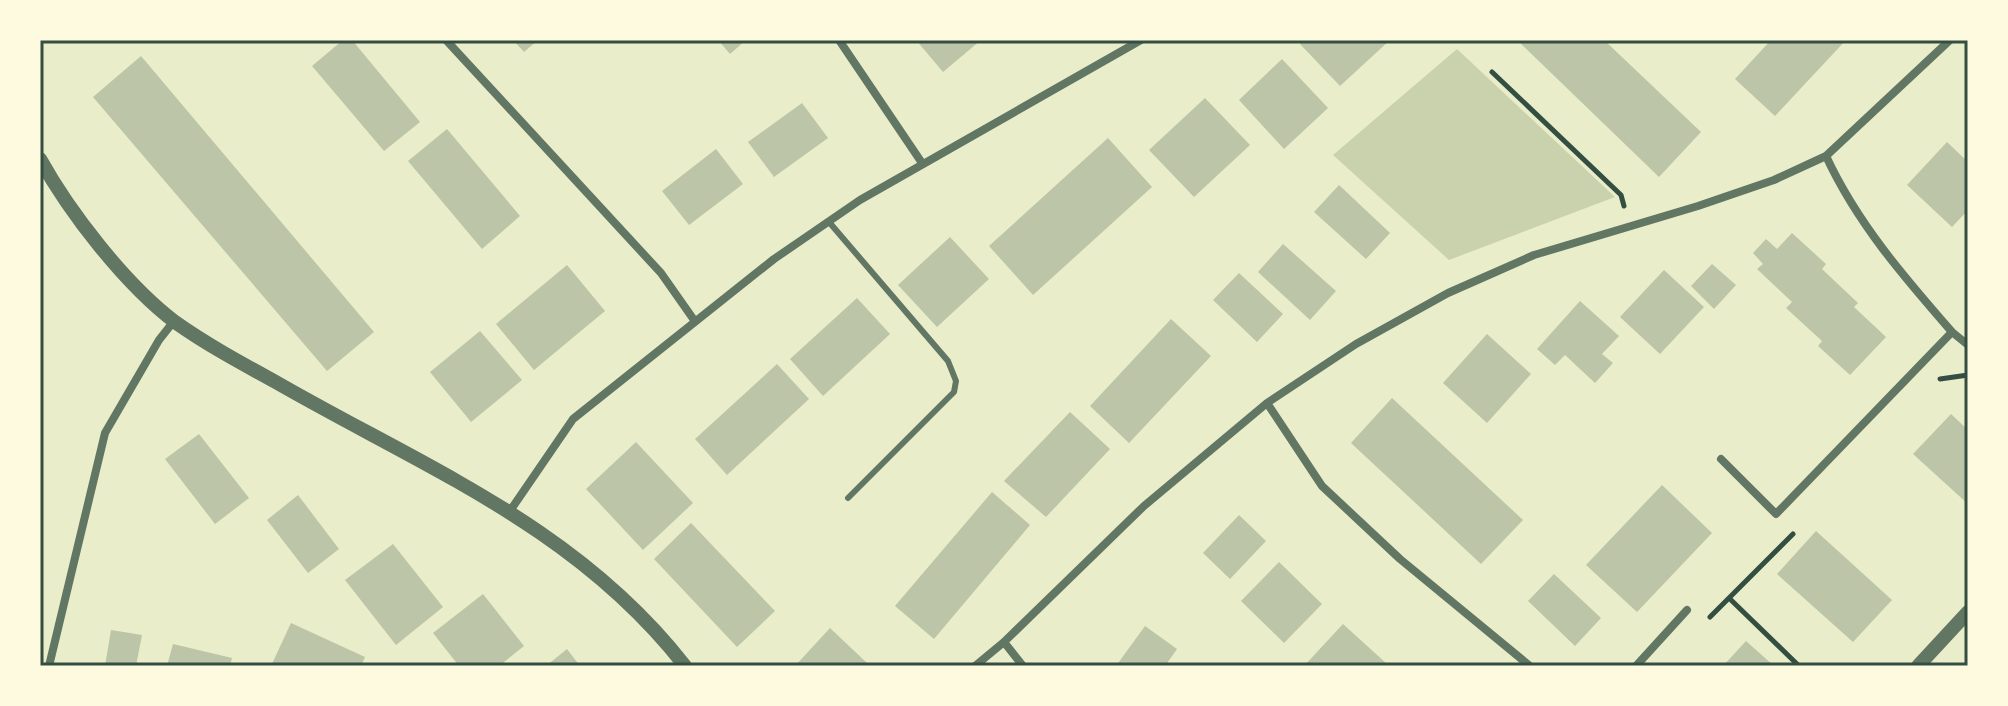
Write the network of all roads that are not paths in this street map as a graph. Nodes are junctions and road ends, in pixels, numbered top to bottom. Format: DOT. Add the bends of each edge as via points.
graph roads {
  1 [pos="446,40"];
  2 [pos="839,40"];
  3 [pos="1141,40"];
  4 [pos="1950,40"];
  5 [pos="1826,156"];
  6 [pos="40,159"];
  7 [pos="922,163"];
  8 [pos="829,222"];
  9 [pos="694,320"];
  10 [pos="174,321"];
  11 [pos="1952,332"];
  12 [pos="1968,345"];
  13 [pos="1267,403"];
  14 [pos="1721,459"];
  15 [pos="848,498"];
  16 [pos="510,511"];
  17 [pos="1687,610"];
  18 [pos="1968,612"];
  19 [pos="1004,642"];
  20 [pos="49,666"];
  21 [pos="685,666"];
  22 [pos="975,666"];
  23 [pos="1023,666"];
  24 [pos="1530,666"];
  25 [pos="1636,666"];
  26 [pos="1918,666"];
  1 -- 9 [label="street" via="661,273"];
  2 -- 7 [label="street"];
  3 -- 7 [label="street"];
  4 -- 5 [label="street"];
  5 -- 11 [label="street" via="1841,189 1887,257"];
  5 -- 13 [label="street" via="1774,180 1534,255 1448,293 1356,344"];
  6 -- 10 [label="street" via="66,206"];
  7 -- 8 [label="street"];
  8 -- 9 [label="street"];
  8 -- 15 [label="lane" via="948,361 956,381 954,392"];
  9 -- 16 [label="street" via="573,419"];
  10 -- 16 [label="street"];
  10 -- 20 [label="street" via="105,433"];
  11 -- 12 [label="street"];
  11 -- 14 [label="street" via="1776,514"];
  13 -- 19 [label="street" via="1144,506"];
  13 -- 24 [label="street" via="1322,486 1400,559"];
  16 -- 21 [label="street" via="587,564 657,631"];
  17 -- 25 [label="street"];
  18 -- 26 [label="street"];
  19 -- 22 [label="street"];
  19 -- 23 [label="street"];
}
